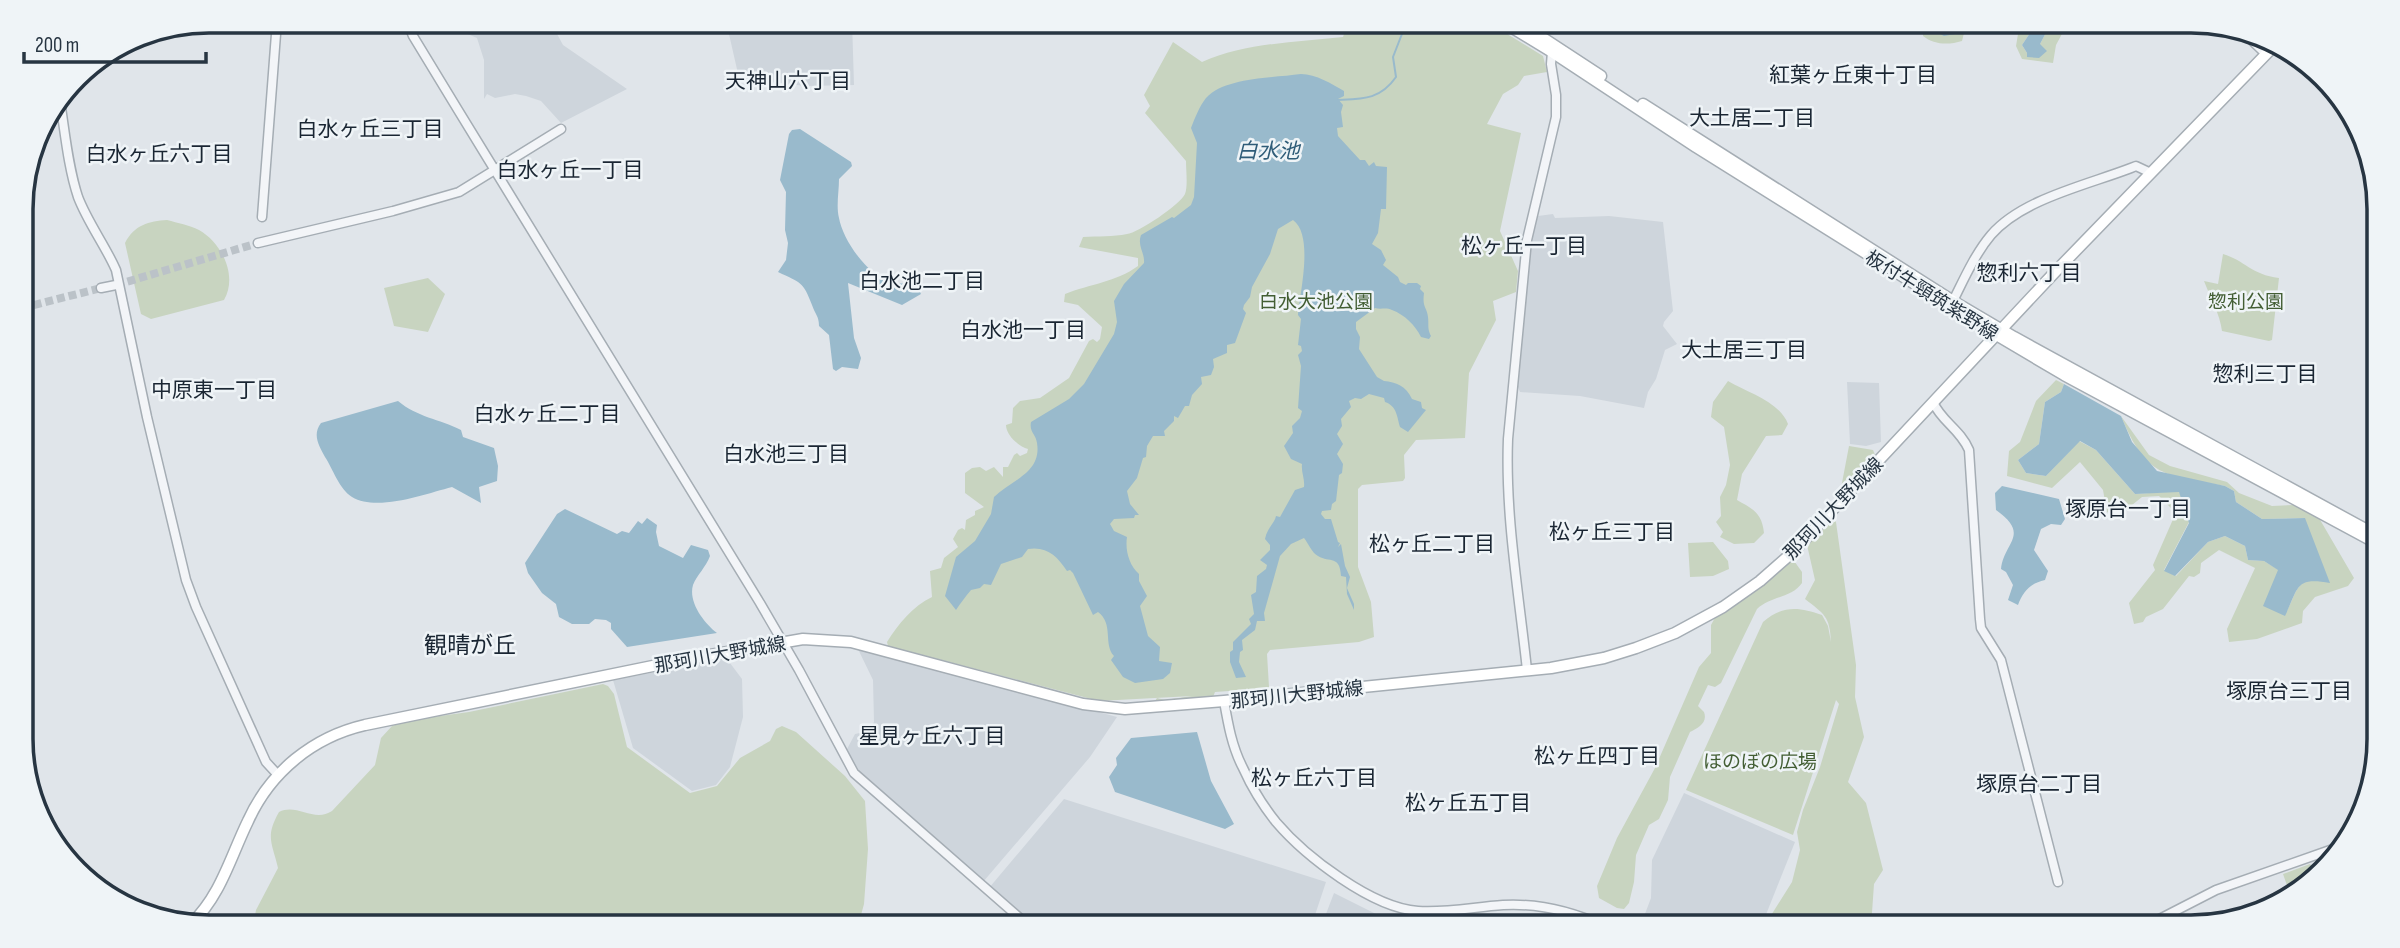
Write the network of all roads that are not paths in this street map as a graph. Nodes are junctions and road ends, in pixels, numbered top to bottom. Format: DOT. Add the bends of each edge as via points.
graph roads {
  1 [pos="1521,33"];
  2 [pos="1536,33"];
  3 [pos="276,34"];
  4 [pos="412,34"];
  5 [pos="2269,51"];
  6 [pos="1552,52"];
  7 [pos="62,113"];
  8 [pos="561,129"];
  9 [pos="496,171"];
  10 [pos="2151,173"];
  11 [pos="262,217"];
  12 [pos="258,243"];
  13 [pos="116,285"];
  14 [pos="101,288"];
  15 [pos="1953,301"];
  16 [pos="2000,333"];
  17 [pos="1933,402"];
  18 [pos="2367,530"];
  19 [pos="2367,538"];
  20 [pos="782,642"];
  21 [pos="1527,670"];
  22 [pos="1224,701"];
  23 [pos="278,775"];
  24 [pos="2325,852"];
  25 [pos="2317,855"];
  26 [pos="2318,859"];
  27 [pos="2058,882"];
  28 [pos="201,914"];
  29 [pos="1576,914"];
  30 [pos="2169,914"];
  31 [pos="1016,915"];
  1 -- 6 [label="main road, 板付牛頸筑紫野線"];
  2 -- 15 [label="main road, 板付牛頸筑紫野線"];
  3 -- 11 [label="street"];
  4 -- 9 [label="street"];
  5 -- 10 [label="main road, 那珂川大野城線"];
  6 -- 16 [label="main road, 板付牛頸筑紫野線" via="1696,147"];
  6 -- 21 [label="street" via="1556,117 1527,240 1508,439"];
  7 -- 23 [label="street" via="78,195 116,270 186,580 266,762"];
  8 -- 9 [label="street"];
  9 -- 12 [label="street" via="459,192"];
  9 -- 20 [label="street"];
  10 -- 15 [label="street" via="2136,166 2015,214 1988,238"];
  10 -- 16 [label="main road, 那珂川大野城線"];
  13 -- 14 [label="street"];
  15 -- 16 [label="main road, 板付牛頸筑紫野線"];
  16 -- 17 [label="main road, 那珂川大野城線"];
  16 -- 18 [label="main road, 板付牛頸筑紫野線"];
  16 -- 19 [label="main road, 板付牛頸筑紫野線" via="2076,381"];
  17 -- 21 [label="main road, 那珂川大野城線" via="1793,552 1735,599 1675,633 1636,648 1586,662"];
  17 -- 27 [label="street" via="1937,412 1963,436 1969,450 1981,628 2001,660"];
  20 -- 22 [label="main road, 那珂川大野城線" via="851,642 1098,707 1136,709"];
  20 -- 23 [label="main road, 那珂川大野城線" via="355,727 313,746"];
  20 -- 31 [label="street" via="854,773"];
  21 -- 22 [label="main road, 那珂川大野城線"];
  22 -- 29 [label="street" via="1243,769 1276,822 1370,898 1415,911 1532,905"];
  23 -- 28 [label="main road, 那珂川大野城線" via="253,810 220,886"];
  24 -- 25 [label="street"];
  25 -- 26 [label="street"];
  25 -- 30 [label="street" via="2216,890"];
}
